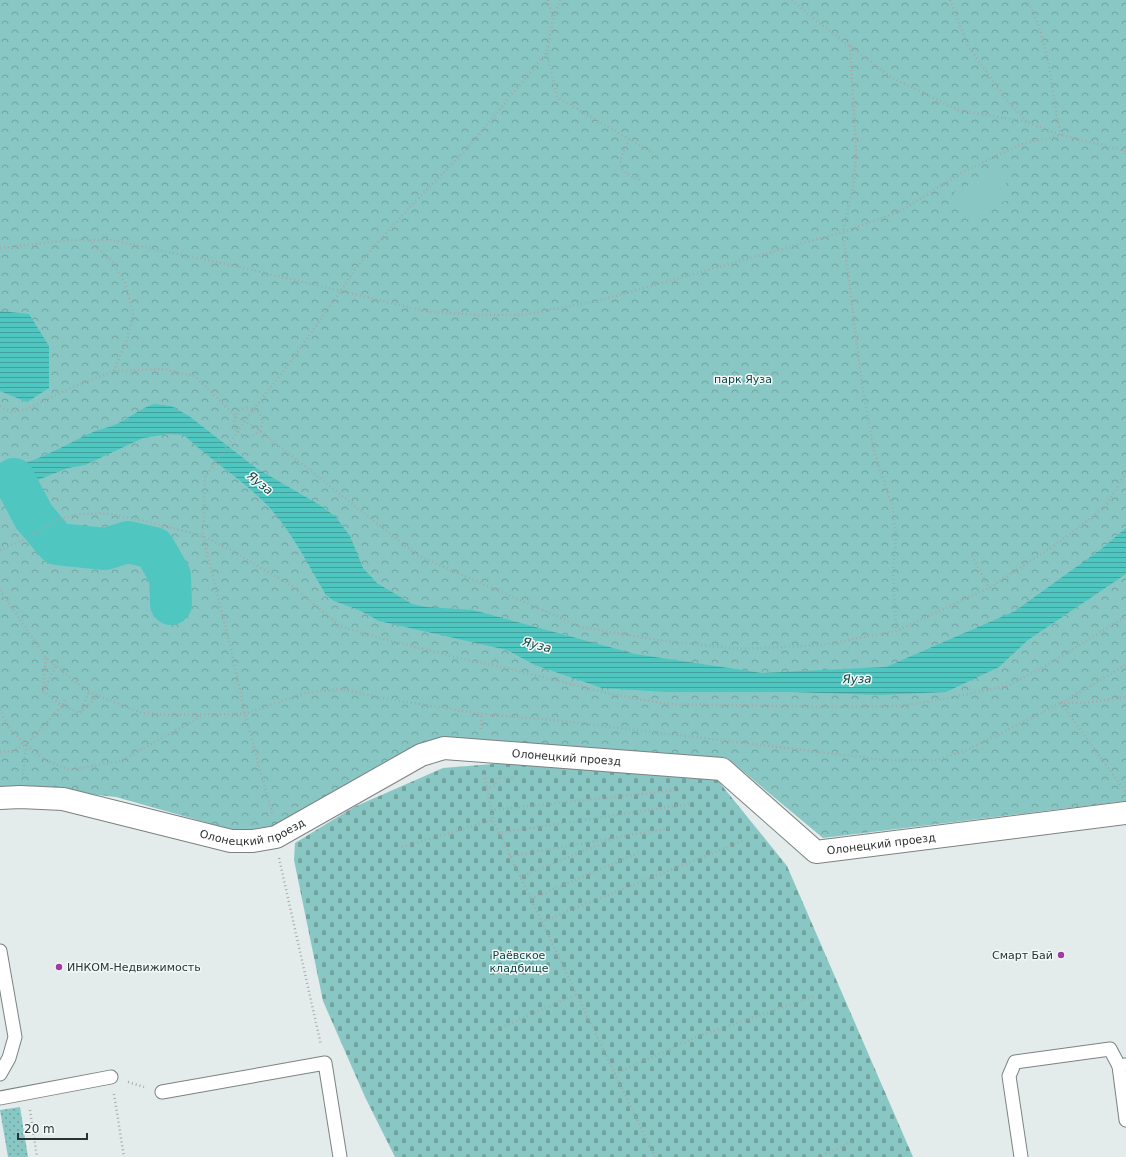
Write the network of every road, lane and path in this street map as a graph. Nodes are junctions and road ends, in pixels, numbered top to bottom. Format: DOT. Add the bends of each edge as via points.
graph roads {
  1 [pos="548,0"];
  2 [pos="560,0"];
  3 [pos="792,0"];
  4 [pos="950,0"];
  5 [pos="1027,0"];
  6 [pos="553,20"];
  7 [pos="850,46"];
  8 [pos="547,52"];
  9 [pos="1027,122"];
  10 [pos="1061,135"];
  11 [pos="629,139"];
  12 [pos="1122,150"];
  13 [pos="1126,150"];
  14 [pos="653,152"];
  15 [pos="1126,155"];
  16 [pos="641,180"];
  17 [pos="843,232"];
  18 [pos="88,240"];
  19 [pos="0,248"];
  20 [pos="340,291"];
  21 [pos="114,371"];
  22 [pos="0,406"];
  23 [pos="254,409"];
  24 [pos="235,416"];
  25 [pos="246,422"];
  26 [pos="259,430"];
  27 [pos="238,432"];
  28 [pos="1126,473"];
  29 [pos="203,536"];
  30 [pos="0,550"];
  31 [pos="972,556"];
  32 [pos="989,588"];
  33 [pos="0,590"];
  34 [pos="1126,616"];
  35 [pos="896,631"];
  36 [pos="46,658"];
  37 [pos="1126,665"];
  38 [pos="56,666"];
  39 [pos="43,691"];
  40 [pos="89,692"];
  41 [pos="98,696"];
  42 [pos="66,697"];
  43 [pos="1126,697"];
  44 [pos="1061,703"];
  45 [pos="62,706"];
  46 [pos="0,709"];
  47 [pos="80,713"];
  48 [pos="245,714"];
  49 [pos="481,714"];
  50 [pos="202,715"];
  51 [pos="26,745"];
  52 [pos="481,750"];
  53 [pos="0,752"];
  54 [pos="684,790"];
  55 [pos="1126,792"];
  56 [pos="10,797"];
  57 [pos="689,804"];
  58 [pos="491,810"];
  59 [pos="1126,813"];
  60 [pos="274,818"];
  61 [pos="493,820"];
  62 [pos="670,828"];
  63 [pos="498,832"];
  64 [pos="619,837"];
  65 [pos="745,840"];
  66 [pos="402,847"];
  67 [pos="278,852"];
  68 [pos="638,853"];
  69 [pos="510,856"];
  70 [pos="520,877"];
  71 [pos="531,900"];
  72 [pos="542,922"];
  73 [pos="0,951"];
  74 [pos="577,994"];
  75 [pos="815,996"];
  76 [pos="494,1031"];
  77 [pos="325,1063"];
  78 [pos="1122,1065"];
  79 [pos="0,1074"];
  80 [pos="615,1074"];
  81 [pos="111,1077"];
  82 [pos="27,1092"];
  83 [pos="162,1092"];
  84 [pos="0,1098"];
  85 [pos="1126,1120"];
  86 [pos="853,1142"];
  87 [pos="37,1157"];
  88 [pos="124,1157"];
  89 [pos="340,1157"];
  90 [pos="656,1157"];
  91 [pos="818,1157"];
  92 [pos="1021,1157"];
  1 -- 6 [label="path"];
  2 -- 6 [label="path"];
  3 -- 7 [label="path"];
  4 -- 9 [label="path" via="968,46 1005,98"];
  5 -- 10 [label="path" via="1037,18 1050,65"];
  6 -- 8 [label="path"];
  7 -- 9 [label="path" via="891,77 958,110"];
  7 -- 17 [label="path" via="856,150 854,182"];
  8 -- 11 [label="path" via="557,97"];
  8 -- 20 [label="path" via="465,151 408,208 363,259"];
  9 -- 10 [label="path"];
  10 -- 12 [label="path"];
  10 -- 17 [label="path" via="1019,145 961,173 901,211"];
  11 -- 14 [label="path"];
  11 -- 16 [label="path" via="620,160 620,167 624,173"];
  12 -- 13 [label="path"];
  12 -- 15 [label="path"];
  17 -- 20 [label="path" via="601,300 524,315 430,312"];
  17 -- 35 [label="path" via="872,444 893,509 896,541 893,566"];
  18 -- 19 [label="path"];
  18 -- 20 [label="path" via="112,240"];
  18 -- 21 [label="path" via="112,262 125,283 133,314 128,337"];
  20 -- 23 [label="path"];
  21 -- 22 [label="path" via="27,409 11,412"];
  21 -- 24 [label="path" via="162,369 195,376"];
  23 -- 24 [label="path" via="245,408"];
  23 -- 25 [label="path"];
  23 -- 26 [label="path" via="260,416"];
  24 -- 25 [label="path"];
  24 -- 27 [label="path" via="234,424"];
  25 -- 26 [label="path"];
  25 -- 27 [label="path"];
  26 -- 27 [label="path" via="247,436"];
  26 -- 35 [label="path" via="417,556 581,627 657,640 740,649 822,645"];
  27 -- 29 [label="path" via="205,477"];
  28 -- 32 [label="path" via="1105,507"];
  29 -- 30 [label="path" via="105,513 80,514 58,519 28,538"];
  29 -- 34 [label="path" via="292,586 340,626 450,656 616,695 667,704 897,706 940,699 1007,686 1046,666"];
  29 -- 48 [label="path"];
  31 -- 32 [label="path"];
  32 -- 35 [label="path"];
  33 -- 36 [label="path"];
  36 -- 38 [label="path"];
  36 -- 39 [label="path"];
  37 -- 44 [label="path"];
  38 -- 39 [label="path"];
  38 -- 40 [label="path"];
  39 -- 45 [label="path"];
  40 -- 41 [label="path"];
  40 -- 47 [label="path"];
  41 -- 47 [label="path"];
  41 -- 50 [label="path" via="142,713"];
  42 -- 45 [label="path"];
  43 -- 44 [label="path" via="1086,703"];
  44 -- 49 [label="path" via="966,750 938,760 885,760 554,720"];
  44 -- 55 [label="path"];
  45 -- 47 [label="path"];
  45 -- 51 [label="path"];
  46 -- 51 [label="path" via="9,728"];
  48 -- 49 [label="path" via="305,693 343,689"];
  48 -- 50 [label="path"];
  48 -- 60 [label="path"];
  49 -- 52 [label="path"];
  50 -- 51 [label="path" via="120,761 70,770 46,760"];
  51 -- 53 [label="path"];
  51 -- 56 [label="path"];
  52 -- 56 [label="street, Олонецкий проезд" via="444,748 421,755 296,827 276,836 253,841 231,841 63,799"];
  52 -- 58 [label="path"];
  52 -- 59 [label="street, Олонецкий проезд" via="722,769 816,852"];
  54 -- 58 [label="path"];
  57 -- 63 [label="path"];
  58 -- 61 [label="path"];
  61 -- 63 [label="path"];
  61 -- 66 [label="path"];
  62 -- 64 [label="path"];
  63 -- 69 [label="path"];
  64 -- 69 [label="path"];
  64 -- 70 [label="path"];
  65 -- 72 [label="path"];
  67 -- 77 [label="path"];
  68 -- 71 [label="path"];
  69 -- 70 [label="path"];
  70 -- 71 [label="path"];
  71 -- 72 [label="path"];
  72 -- 74 [label="path"];
  73 -- 79 [label="lane" via="15,1037 9,1058"];
  74 -- 76 [label="path"];
  74 -- 80 [label="path"];
  75 -- 80 [label="path" via="694,1038"];
  77 -- 83 [label="lane"];
  77 -- 89 [label="lane"];
  78 -- 85 [label="lane"];
  78 -- 92 [label="lane" via="1110,1049 1015,1062 1009,1076"];
  80 -- 90 [label="path"];
  81 -- 82 [label="lane"];
  81 -- 83 [label="path"];
  81 -- 88 [label="path"];
  82 -- 84 [label="lane"];
  82 -- 87 [label="path"];
  86 -- 91 [label="path"];
}
